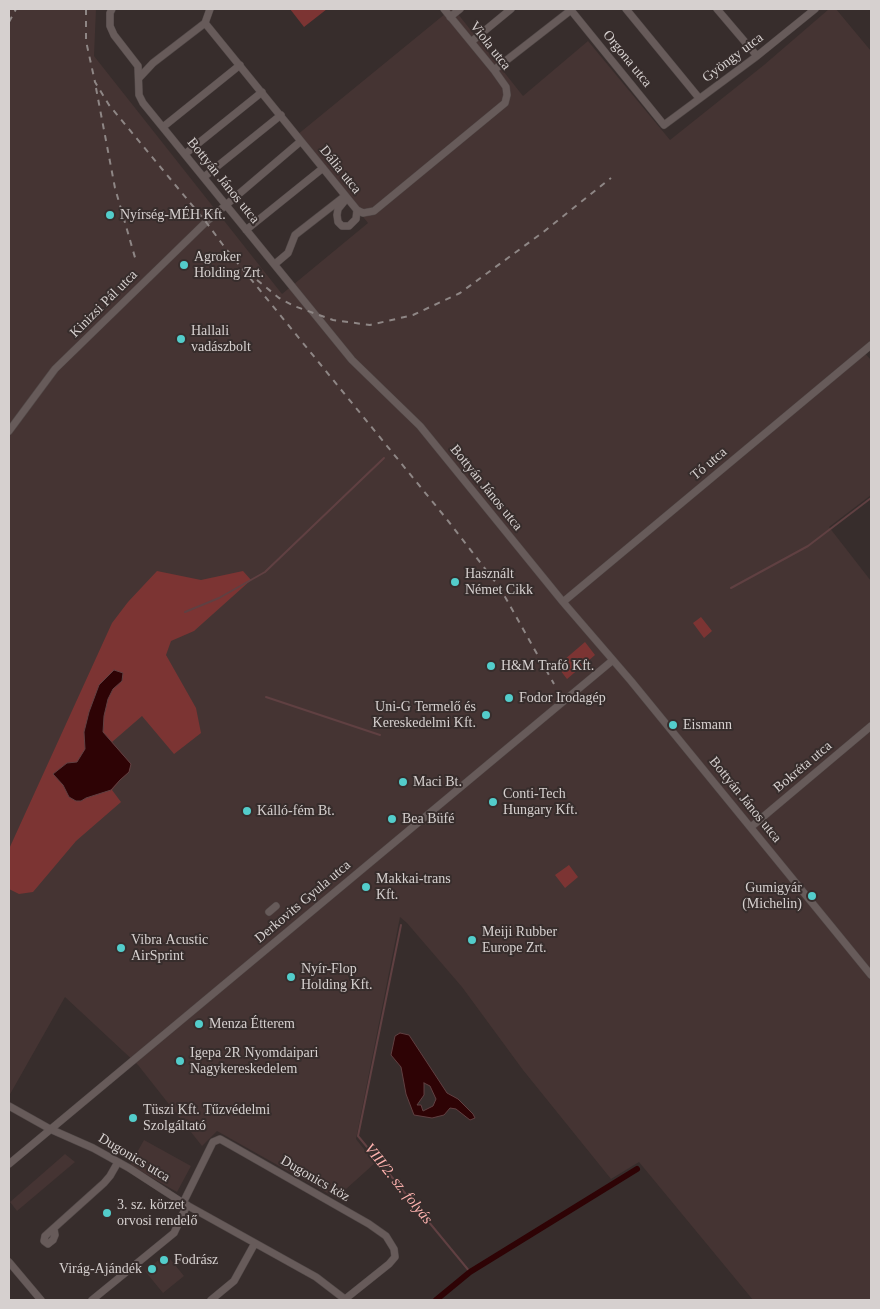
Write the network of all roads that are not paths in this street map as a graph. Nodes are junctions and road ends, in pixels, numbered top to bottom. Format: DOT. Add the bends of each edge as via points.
graph roads {
  1 [pos="112,9"];
  2 [pos="210,9"];
  3 [pos="444,9"];
  4 [pos="460,9"];
  5 [pos="511,9"];
  6 [pos="571,9"];
  7 [pos="626,9"];
  8 [pos="717,9"];
  9 [pos="815,9"];
  10 [pos="450,17"];
  11 [pos="205,23"];
  12 [pos="471,42"];
  13 [pos="757,56"];
  14 [pos="240,65"];
  15 [pos="494,70"];
  16 [pos="139,78"];
  17 [pos="262,92"];
  18 [pos="699,98"];
  19 [pos="505,103"];
  20 [pos="281,115"];
  21 [pos="163,126"];
  22 [pos="664,126"];
  23 [pos="301,140"];
  24 [pos="185,154"];
  25 [pos="323,168"];
  26 [pos="204,177"];
  27 [pos="346,197"];
  28 [pos="226,204"];
  29 [pos="357,210"];
  30 [pos="246,230"];
  31 [pos="275,264"];
  32 [pos="871,345"];
  33 [pos="9,431"];
  34 [pos="562,602"];
  35 [pos="613,660"];
  36 [pos="871,726"];
  37 [pos="751,827"];
  38 [pos="276,906"];
  39 [pos="269,912"];
  40 [pos="871,975"];
  41 [pos="9,1106"];
  42 [pos="50,1129"];
  43 [pos="118,1162"];
  44 [pos="9,1164"];
  45 [pos="185,1204"];
  46 [pos="45,1236"];
  47 [pos="255,1243"];
  48 [pos="9,1262"];
  49 [pos="41,1300"];
  50 [pos="92,1300"];
  51 [pos="211,1300"];
  52 [pos="345,1300"];
  1 -- 16 [label="street, Bottyán János utca" via="110,26 138,66"];
  2 -- 11 [label="street"];
  3 -- 10 [label="street, Viola utca"];
  4 -- 10 [label="street"];
  5 -- 12 [label="street"];
  6 -- 15 [label="street"];
  6 -- 22 [label="street, Orgona utca"];
  7 -- 18 [label="street"];
  8 -- 13 [label="street"];
  9 -- 13 [label="street, Gyöngy utca"];
  10 -- 12 [label="street, Viola utca"];
  11 -- 14 [label="street, Dália utca"];
  11 -- 16 [label="street"];
  12 -- 15 [label="street, Viola utca"];
  13 -- 18 [label="street, Gyöngy utca"];
  14 -- 17 [label="street, Dália utca"];
  14 -- 21 [label="street"];
  15 -- 19 [label="street, Viola utca" via="506,87"];
  16 -- 21 [label="street, Bottyán János utca" via="139,95"];
  17 -- 20 [label="street, Dália utca"];
  17 -- 24 [label="street"];
  18 -- 22 [label="street, Gyöngy utca"];
  19 -- 29 [label="street, Dália utca" via="374,211 363,213"];
  20 -- 23 [label="street, Dália utca"];
  20 -- 26 [label="street"];
  21 -- 24 [label="street, Bottyán János utca"];
  23 -- 25 [label="street, Dália utca"];
  23 -- 28 [label="street, Kinizsi Pál utca"];
  24 -- 26 [label="street, Bottyán János utca"];
  25 -- 27 [label="street, Dália utca"];
  25 -- 30 [label="street"];
  26 -- 28 [label="street, Bottyán János utca"];
  27 -- 29 [label="street, Dália utca"];
  27 -- 29 [label="street" via="336,215 338,222 349,226 356,219"];
  27 -- 31 [label="street" via="295,236 288,253"];
  28 -- 30 [label="street, Bottyán János utca"];
  28 -- 33 [label="street, Kinizsi Pál utca" via="55,369"];
  30 -- 31 [label="street, Bottyán János utca"];
  31 -- 34 [label="street, Bottyán János utca" via="352,360 420,426"];
  32 -- 34 [label="street, Tó utca"];
  34 -- 35 [label="street, Bottyán János utca"];
  35 -- 37 [label="street, Bottyán János utca"];
  35 -- 42 [label="street, Derkovits Gyula utca"];
  36 -- 37 [label="street, Bokréta utca"];
  37 -- 40 [label="street, Bottyán János utca"];
  38 -- 39 [label="street"];
  41 -- 42 [label="street, Dugonics utca"];
  42 -- 43 [label="street, Dugonics utca"];
  42 -- 44 [label="street, Derkovits Gyula utca"];
  43 -- 45 [label="street, Dugonics utca"];
  43 -- 46 [label="street" via="104,1183"];
  45 -- 47 [label="street, Dugonics utca"];
  45 -- 50 [label="street" via="174,1233"];
  45 -- 52 [label="street, Dugonics köz" via="213,1142 220,1139 369,1224 386,1236 395,1257"];
  47 -- 51 [label="street" via="234,1281"];
  47 -- 52 [label="street, Dugonics utca" via="316,1277"];
  48 -- 49 [label="street"];
}
